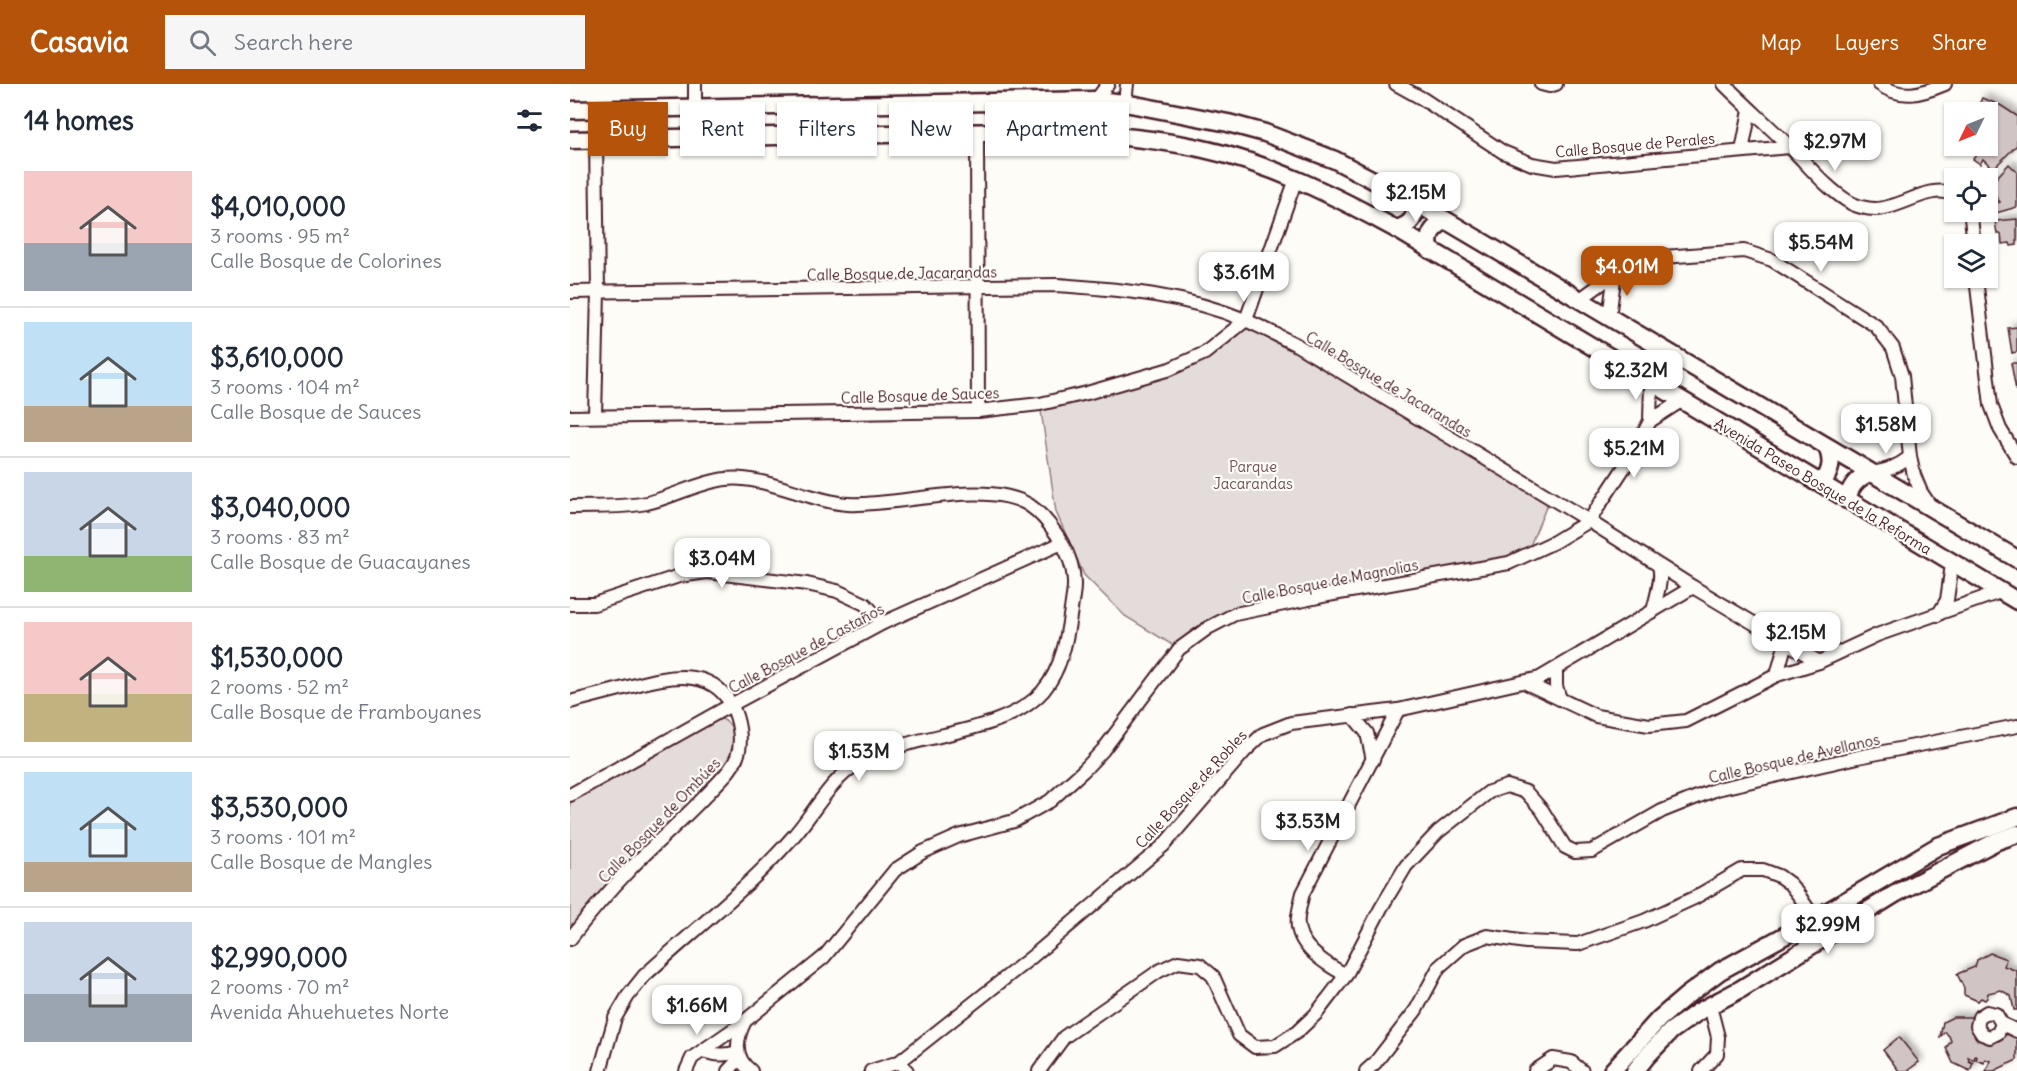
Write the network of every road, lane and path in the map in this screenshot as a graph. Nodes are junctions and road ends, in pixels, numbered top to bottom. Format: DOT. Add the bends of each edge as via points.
graph roads {
  1 [pos="695,84"];
  2 [pos="1108,84"];
  3 [pos="1127,84"];
  4 [pos="1396,84"];
  5 [pos="1541,84"];
  6 [pos="1556,84"];
  7 [pos="1724,84"];
  8 [pos="1879,84"];
  9 [pos="1945,84"];
  10 [pos="1096,100"];
  11 [pos="695,102"];
  12 [pos="1115,102"];
  13 [pos="1125,102"];
  14 [pos="1129,104"];
  15 [pos="765,107"];
  16 [pos="680,108"];
  17 [pos="570,110"];
  18 [pos="1750,110"];
  19 [pos="977,132"];
  20 [pos="668,138"];
  21 [pos="570,140"];
  22 [pos="588,140"];
  23 [pos="1790,147"];
  24 [pos="1742,151"];
  25 [pos="596,156"];
  26 [pos="1296,179"];
  27 [pos="1944,193"];
  28 [pos="1415,202"];
  29 [pos="1446,221"];
  30 [pos="1395,229"];
  31 [pos="1430,250"];
  32 [pos="1615,273"];
  33 [pos="979,287"];
  34 [pos="1977,288"];
  35 [pos="598,291"];
  36 [pos="570,292"];
  37 [pos="1579,300"];
  38 [pos="1609,317"];
  39 [pos="1246,320"];
  40 [pos="1651,383"];
  41 [pos="1681,401"];
  42 [pos="978,411"];
  43 [pos="595,416"];
  44 [pos="570,417"];
  45 [pos="1650,421"];
  46 [pos="1827,447"];
  47 [pos="1910,457"];
  48 [pos="2017,457"];
  49 [pos="1869,473"];
  50 [pos="1814,481"];
  51 [pos="1847,500"];
  52 [pos="570,507"];
  53 [pos="1931,507"];
  54 [pos="1589,521"];
  55 [pos="1062,543"];
  56 [pos="2017,559"];
  57 [pos="1952,564"];
  58 [pos="1659,566"];
  59 [pos="1693,587"];
  60 [pos="2001,592"];
  61 [pos="2017,601"];
  62 [pos="570,604"];
  63 [pos="1653,611"];
  64 [pos="1938,615"];
  65 [pos="883,623"];
  66 [pos="1786,642"];
  67 [pos="1819,662"];
  68 [pos="1556,669"];
  69 [pos="1777,675"];
  70 [pos="1524,682"];
  71 [pos="1560,699"];
  72 [pos="570,702"];
  73 [pos="731,705"];
  74 [pos="1398,710"];
  75 [pos="1352,716"];
  76 [pos="2017,726"];
  77 [pos="1372,759"];
  78 [pos="570,795"];
  79 [pos="2017,817"];
  80 [pos="2017,834"];
  81 [pos="1815,919"];
  82 [pos="1826,936"];
  83 [pos="570,939"];
  84 [pos="1346,975"];
  85 [pos="1710,1006"];
  86 [pos="745,1021"];
  87 [pos="2002,1024"];
  88 [pos="2017,1031"];
  89 [pos="703,1051"];
  90 [pos="739,1055"];
  91 [pos="903,1066"];
  92 [pos="600,1071"];
  93 [pos="686,1071"];
  94 [pos="728,1071"];
  95 [pos="751,1071"];
  96 [pos="871,1071"];
  97 [pos="1039,1071"];
  98 [pos="1366,1071"];
  99 [pos="1535,1071"];
  100 [pos="1582,1071"];
  101 [pos="1612,1071"];
  102 [pos="1635,1071"];
  103 [pos="1701,1071"];
  1 -- 11 [label="street"];
  2 -- 10 [label="street"];
  3 -- 13 [label="street"];
  4 -- 24 [label="street, Calle Bosque de Perales" via="1503,152 1532,164 1556,168"];
  5 -- 6 [label="street"];
  7 -- 18 [label="street"];
  8 -- 9 [label="street" via="1897,93 1914,95"];
  10 -- 12 [label="main road"];
  10 -- 15 [label="main road"];
  14 -- 28 [label="main road" via="1265,133 1335,160"];
  16 -- 17 [label="main road"];
  18 -- 23 [label="street"];
  18 -- 24 [label="street"];
  19 -- 20 [label="main road, Avenida Paseo Bosque de la Reforma"];
  19 -- 26 [label="main road, Avenida Paseo Bosque de la Reforma" via="1138,138 1200,149"];
  19 -- 33 [label="street"];
  21 -- 22 [label="main road, Avenida Paseo Bosque de la Reforma"];
  23 -- 24 [label="street, Calle Bosque de Perales"];
  23 -- 27 [label="street" via="1830,188 1851,203 1874,209 1895,207 1935,191"];
  25 -- 35 [label="street"];
  26 -- 30 [label="main road, Avenida Paseo Bosque de la Reforma"];
  26 -- 39 [label="street"];
  28 -- 29 [label="main road"];
  28 -- 30 [label="main road" via="1412,220"];
  29 -- 31 [label="main road" via="1431,232"];
  29 -- 37 [label="main road"];
  30 -- 31 [label="main road, Avenida Paseo Bosque de la Reforma"];
  31 -- 40 [label="main road, Avenida Paseo Bosque de la Reforma"];
  32 -- 37 [label="street"];
  32 -- 38 [label="street"];
  32 -- 47 [label="street" via="1630,263 1650,258 1721,252 1744,251 1772,260 1876,326 1893,348 1902,376"];
  33 -- 35 [label="street, Calle Bosque de Jacarandas"];
  33 -- 39 [label="street, Calle Bosque de Jacarandas" via="1057,285 1125,291 1170,297"];
  33 -- 42 [label="street"];
  34 -- 48 [label="street" via="1991,405"];
  35 -- 36 [label="street, Calle Bosque de Jacarandas"];
  35 -- 43 [label="street"];
  37 -- 38 [label="main road"];
  38 -- 46 [label="main road"];
  39 -- 42 [label="street, Calle Bosque de Sauces" via="1205,353 1170,369 1040,404"];
  39 -- 54 [label="street, Calle Bosque de Jacarandas" via="1295,344"];
  40 -- 41 [label="main road, Avenida Paseo Bosque de la Reforma"];
  40 -- 45 [label="street, Calle Bosque de Magnolias"];
  41 -- 45 [label="street, Calle Bosque de Magnolias"];
  41 -- 50 [label="main road, Avenida Paseo Bosque de la Reforma"];
  42 -- 43 [label="street, Calle Bosque de Sauces"];
  43 -- 44 [label="street, Calle Bosque de Sauces"];
  45 -- 54 [label="street, Calle Bosque de Magnolias"];
  46 -- 49 [label="main road"];
  46 -- 50 [label="main road" via="1830,471 1825,479"];
  47 -- 49 [label="street" via="1884,472"];
  47 -- 53 [label="street" via="1921,492"];
  49 -- 51 [label="main road" via="1855,483"];
  49 -- 53 [label="main road"];
  50 -- 51 [label="main road, Avenida Paseo Bosque de la Reforma"];
  51 -- 57 [label="main road, Avenida Paseo Bosque de la Reforma"];
  52 -- 55 [label="street" via="649,502 728,478 845,504 975,493 1003,495 1027,504 1047,520"];
  53 -- 56 [label="main road"];
  54 -- 58 [label="street, Calle Bosque de Jacarandas"];
  54 -- 86 [label="street, Calle Bosque de Magnolias" via="1509,563 1234,614 1208,628 1179,649 1103,750 1050,801 1014,821 932,848 895,870 824,957"];
  55 -- 65 [label="street, Calle Bosque de Castaños"];
  55 -- 92 [label="street" via="1072,565 1075,587 1067,640 1058,667 1042,691 1023,707 992,722 890,749 857,764 836,781 766,866 644,976 615,1018"];
  57 -- 60 [label="main road, Avenida Paseo Bosque de la Reforma"];
  57 -- 64 [label="street" via="1947,600"];
  58 -- 59 [label="street, Calle Bosque de Jacarandas"];
  58 -- 63 [label="street"];
  59 -- 63 [label="street, Calle Bosque de Robles"];
  59 -- 66 [label="street, Calle Bosque de Jacarandas"];
  60 -- 61 [label="main road, Avenida Paseo Bosque de la Reforma"];
  60 -- 64 [label="street"];
  62 -- 65 [label="street" via="594,603 679,576 707,573 837,591 865,604"];
  63 -- 68 [label="street, Calle Bosque de Robles"];
  64 -- 67 [label="street" via="1877,635"];
  65 -- 73 [label="street, Calle Bosque de Castaños"];
  66 -- 67 [label="street, Calle Bosque de Jacarandas"];
  66 -- 69 [label="street"];
  67 -- 69 [label="street"];
  68 -- 70 [label="street, Calle Bosque de Robles"];
  68 -- 71 [label="street"];
  69 -- 71 [label="street" via="1686,721 1649,725 1596,716"];
  70 -- 71 [label="street"];
  70 -- 74 [label="street, Calle Bosque de Robles"];
  72 -- 73 [label="street, Calle Bosque de Ombúes" via="676,676 708,682"];
  73 -- 78 [label="street, Calle Bosque de Castaños"];
  73 -- 83 [label="street, Calle Bosque de Ombúes" via="740,740 733,765 632,868"];
  74 -- 75 [label="street, Calle Bosque de Robles"];
  74 -- 77 [label="street"];
  75 -- 77 [label="street" via="1367,733"];
  75 -- 91 [label="street, Calle Bosque de Robles" via="1291,723 1263,734 1163,846"];
  76 -- 84 [label="street, Calle Bosque de Avellanos" via="1858,756 1717,789 1662,811 1592,851 1575,852 1565,847 1526,792 1507,786 1489,792 1438,832 1406,866"];
  77 -- 84 [label="street" via="1303,894 1297,919 1300,935 1312,952"];
  79 -- 81 [label="main road" via="1938,846"];
  80 -- 82 [label="main road" via="1905,889"];
  81 -- 82 [label="street"];
  81 -- 98 [label="street" via="1790,884 1779,876 1763,870 1742,870 1644,921 1578,944 1487,936 1464,945 1439,967 1416,1010"];
  81 -- 101 [label="main road" via="1720,971 1686,996"];
  82 -- 85 [label="main road"];
  84 -- 97 [label="street, Calle Bosque de Avellanos" via="1297,1032 1275,1046 1255,1047 1239,1035 1213,976 1200,965 1178,962 1064,1037"];
  85 -- 102 [label="main road" via="1671,1032"];
  85 -- 103 [label="street" via="1718,1037 1717,1054"];
  86 -- 89 [label="street"];
  86 -- 90 [label="street" via="740,1032"];
  87 -- 88 [label="street"];
  89 -- 90 [label="street"];
  89 -- 93 [label="street" via="692,1058"];
  90 -- 94 [label="street"];
  90 -- 95 [label="street"];
  91 -- 96 [label="street, Calle Bosque de Robles"];
  99 -- 100 [label="street" via="1553,1059 1571,1062"];
}
